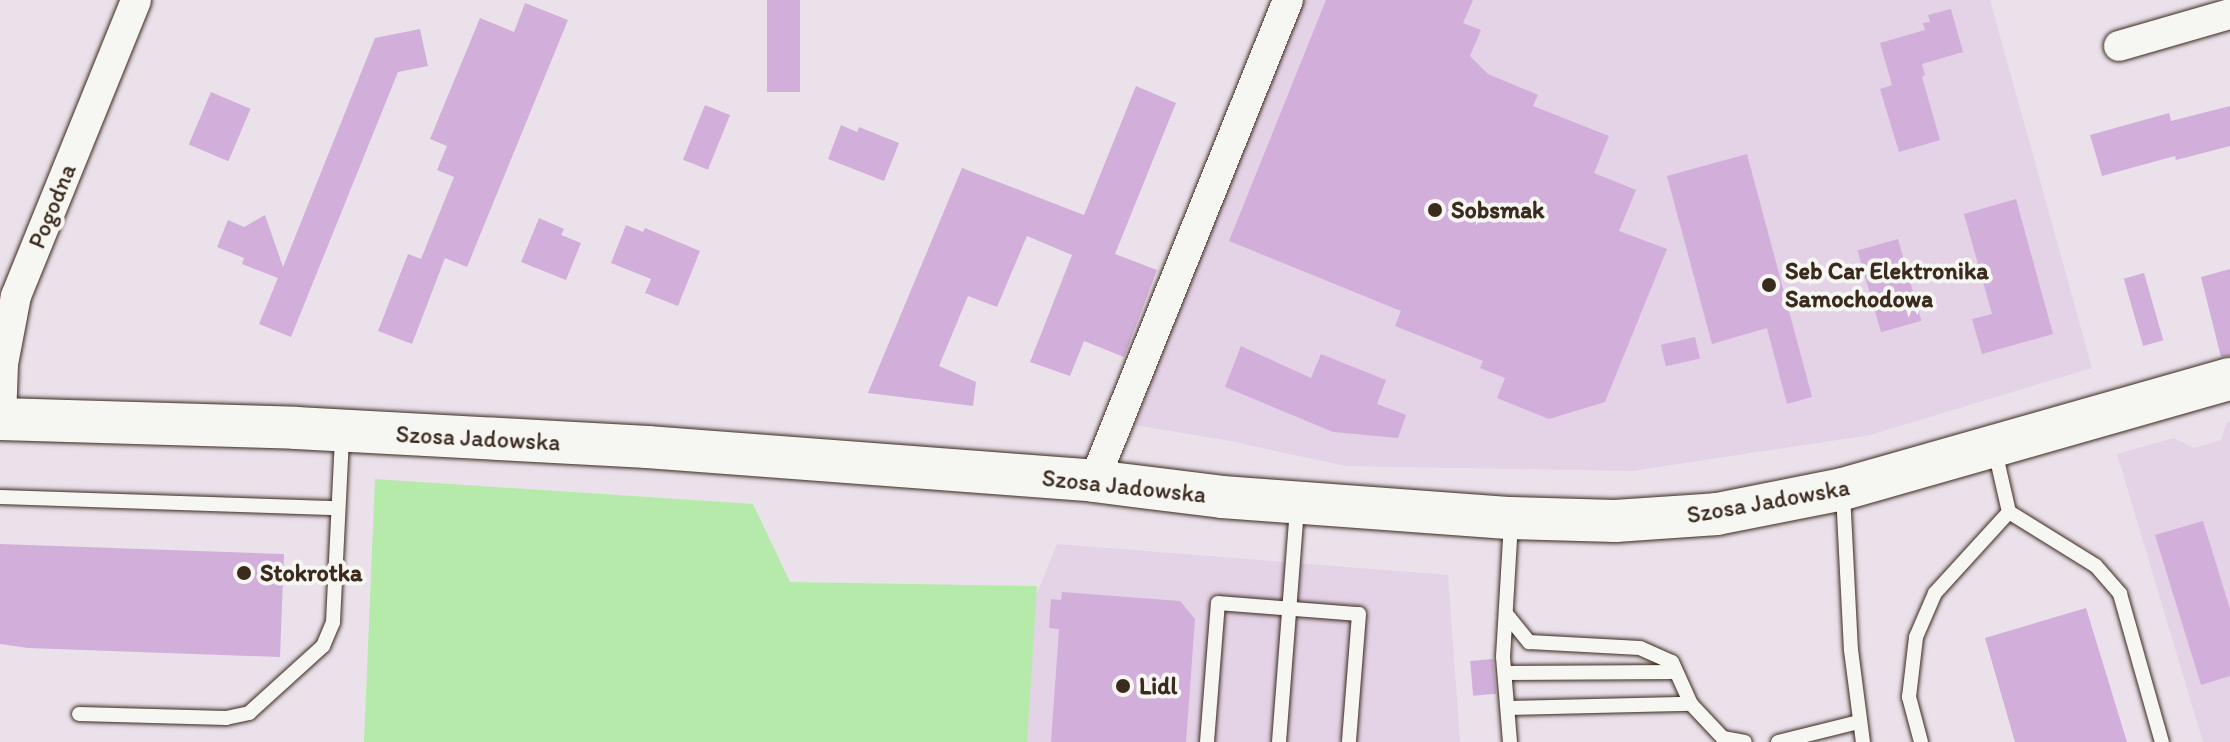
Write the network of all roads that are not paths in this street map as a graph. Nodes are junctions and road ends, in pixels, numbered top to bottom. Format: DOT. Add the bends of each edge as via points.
graph roads {
  1 [pos="136,0"];
  2 [pos="1288,0"];
  3 [pos="2230,14"];
  4 [pos="2119,46"];
  5 [pos="2230,379"];
  6 [pos="1,419"];
  7 [pos="342,430"];
  8 [pos="1994,447"];
  9 [pos="1094,481"];
  10 [pos="1843,489"];
  11 [pos="0,497"];
  12 [pos="1298,503"];
  13 [pos="338,508"];
  14 [pos="2009,512"];
  15 [pos="1511,518"];
  16 [pos="1289,608"];
  17 [pos="1507,615"];
  18 [pos="1676,672"];
  19 [pos="1505,673"];
  20 [pos="1691,704"];
  21 [pos="1508,708"];
  22 [pos="79,714"];
  23 [pos="1859,722"];
  24 [pos="1207,742"];
  25 [pos="1279,742"];
  26 [pos="1349,742"];
  27 [pos="1510,742"];
  28 [pos="1745,742"];
  29 [pos="1778,742"];
  30 [pos="1863,742"];
  31 [pos="1921,742"];
  32 [pos="2162,742"];
  1 -- 6 [label="street, Pogodna" via="16,296 3,364"];
  2 -- 9 [label="street"];
  3 -- 4 [label="street"];
  5 -- 8 [label="main road, Szosa Jadowska"];
  6 -- 7 [label="main road, Szosa Jadowska"];
  7 -- 9 [label="main road, Szosa Jadowska"];
  7 -- 13 [label="lane"];
  8 -- 10 [label="main road, Szosa Jadowska"];
  8 -- 14 [label="lane"];
  9 -- 12 [label="main road, Szosa Jadowska"];
  10 -- 15 [label="main road, Szosa Jadowska" via="1671,519"];
  10 -- 23 [label="lane"];
  11 -- 13 [label="lane"];
  12 -- 15 [label="main road, Szosa Jadowska"];
  12 -- 16 [label="lane"];
  13 -- 22 [label="lane" via="333,622 323,646 249,713 226,718"];
  14 -- 31 [label="lane" via="1935,593 1916,637 1909,697"];
  14 -- 32 [label="lane" via="2096,566 2120,594"];
  15 -- 17 [label="lane"];
  16 -- 24 [label="lane" via="1218,603"];
  16 -- 25 [label="lane"];
  16 -- 26 [label="lane" via="1359,614"];
  17 -- 18 [label="lane" via="1529,642 1640,648 1672,662"];
  17 -- 19 [label="lane"];
  18 -- 19 [label="lane"];
  18 -- 20 [label="lane"];
  19 -- 21 [label="lane"];
  20 -- 21 [label="lane"];
  20 -- 28 [label="lane" via="1723,738"];
  21 -- 27 [label="lane"];
  23 -- 29 [label="lane"];
  23 -- 30 [label="lane"];
}
